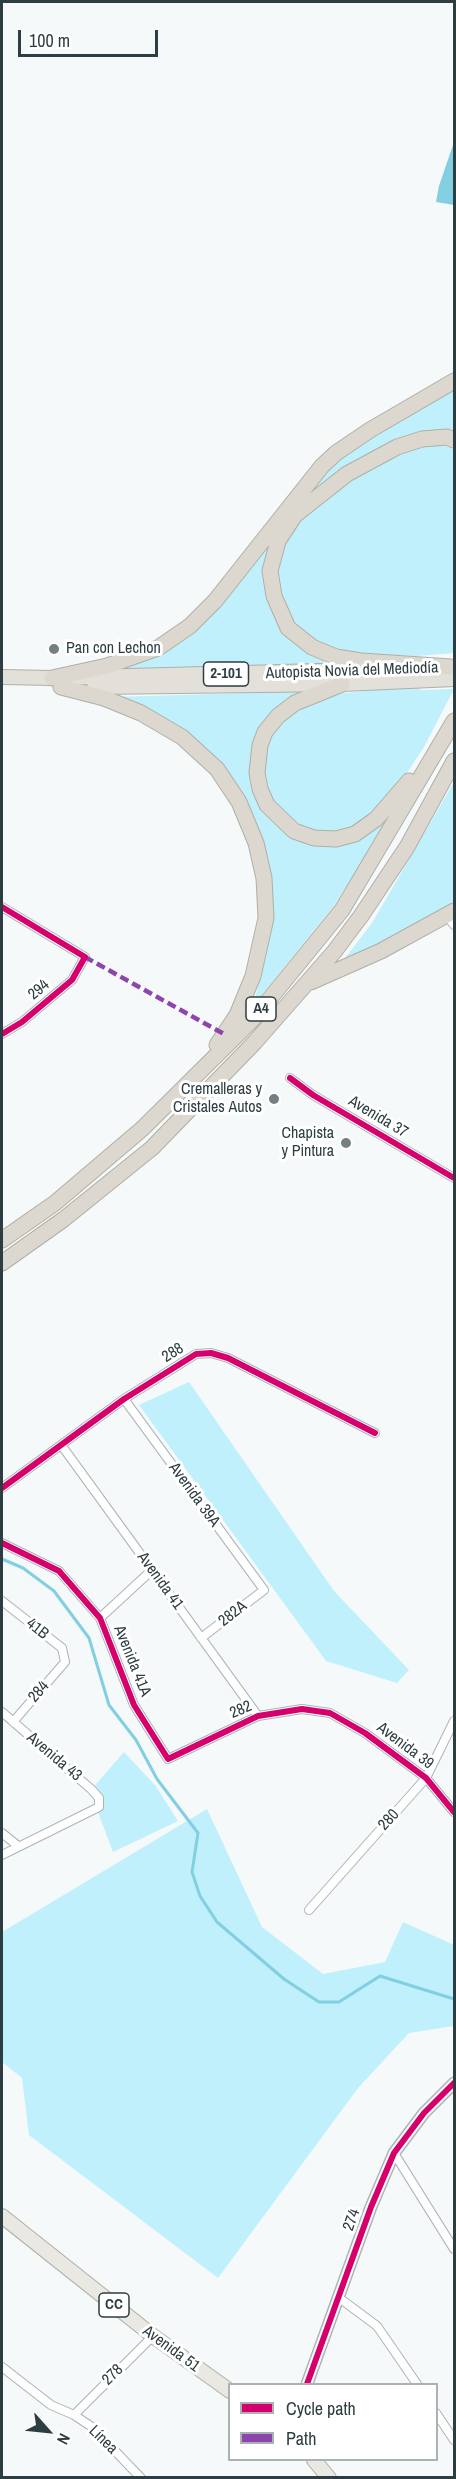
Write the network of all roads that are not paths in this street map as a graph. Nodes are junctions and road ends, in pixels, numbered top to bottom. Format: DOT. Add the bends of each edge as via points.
graph roads {
  1 [pos="454,381"];
  2 [pos="454,440"];
  3 [pos="452,673"];
  4 [pos="2,677"];
  5 [pos="57,683"];
  6 [pos="342,684"];
  7 [pos="2,686"];
  8 [pos="454,721"];
  9 [pos="454,761"];
  10 [pos="2,907"];
  11 [pos="452,917"];
  12 [pos="305,985"];
  13 [pos="2,1034"];
  14 [pos="290,1078"];
  15 [pos="142,1129"];
  16 [pos="454,1178"];
  17 [pos="2,1240"];
  18 [pos="2,1263"];
  19 [pos="124,1399"];
  20 [pos="375,1433"];
  21 [pos="62,1446"];
  22 [pos="2,1488"];
  23 [pos="2,1544"];
  24 [pos="152,1570"];
  25 [pos="264,1590"];
  26 [pos="2,1601"];
  27 [pos="100,1618"];
  28 [pos="201,1638"];
  29 [pos="65,1662"];
  30 [pos="2,1712"];
  31 [pos="330,1713"];
  32 [pos="258,1716"];
  33 [pos="454,1720"];
  34 [pos="13,1722"];
  35 [pos="168,1759"];
  36 [pos="426,1778"];
  37 [pos="454,1812"];
  38 [pos="2,1833"];
  39 [pos="18,1846"];
  40 [pos="2,1855"];
  41 [pos="309,1910"];
  42 [pos="454,2083"];
  43 [pos="394,2152"];
  44 [pos="2,2216"];
  45 [pos="454,2249"];
  46 [pos="338,2297"];
  47 [pos="153,2336"];
  48 [pos="2,2367"];
  49 [pos="307,2383"];
  50 [pos="416,2383"];
  51 [pos="228,2390"];
  52 [pos="74,2415"];
  53 [pos="438,2417"];
  54 [pos="454,2440"];
  55 [pos="315,2461"];
  56 [pos="141,2478"];
  57 [pos="329,2478"];
  1 -- 5 [label="highway" via="336,453 190,626 158,648"];
  2 -- 3 [label="highway" via="422,439 397,447 347,474 295,514 278,541 270,571 274,596 288,628 312,647 336,657"];
  3 -- 5 [label="highway, Autopista Novia del Mediodía / 2-101"];
  3 -- 6 [label="highway, Autopista Novia del Mediodía / 2-101"];
  4 -- 5 [label="highway, Autopista Novia del Mediodía / 2-101"];
  5 -- 6 [label="highway, Autopista Novia del Mediodía / 2-101"];
  5 -- 7 [label="highway, Autopista Novia del Mediodía / 2-101"];
  5 -- 15 [label="highway" via="141,713 182,737 217,769 239,802 256,843 264,878 266,918 253,976 237,1015 216,1045"];
  6 -- 8 [label="highway" via="295,703 278,716 260,745 257,774 267,804 294,831 314,838 355,834 376,819"];
  8 -- 15 [label="highway, A4" via="342,910 254,1018"];
  9 -- 12 [label="highway, A4" via="407,847 361,916"];
  10 -- 13 [label="street, 294" via="85,957 72,980"];
  11 -- 12 [label="highway"];
  12 -- 18 [label="highway, A4" via="152,1148"];
  14 -- 16 [label="street, Avenida 37"];
  15 -- 17 [label="highway, A4" via="55,1203"];
  19 -- 20 [label="street, 288" via="196,1354 212,1353"];
  19 -- 21 [label="street, 288"];
  19 -- 25 [label="street, Avenida 39A"];
  21 -- 22 [label="street, 288"];
  21 -- 24 [label="street, Avenida 41"];
  23 -- 27 [label="street, Avenida 41A" via="59,1571"];
  24 -- 27 [label="street"];
  24 -- 28 [label="street, Avenida 41"];
  25 -- 28 [label="street, 282A"];
  26 -- 29 [label="street, 41B" via="62,1648"];
  27 -- 35 [label="street, Avenida 41A" via="134,1705"];
  28 -- 32 [label="street, Avenida 41"];
  29 -- 34 [label="street, 284"];
  30 -- 34 [label="street, Avenida 43"];
  31 -- 32 [label="street, 282" via="302,1710"];
  31 -- 36 [label="street, Avenida 39" via="365,1733"];
  32 -- 35 [label="street, 282"];
  33 -- 36 [label="street, 280"];
  34 -- 39 [label="street, Avenida 43" via="99,1798 99,1807"];
  36 -- 37 [label="street, Avenida 39"];
  36 -- 41 [label="street, 280"];
  38 -- 39 [label="street"];
  39 -- 40 [label="street"];
  42 -- 43 [label="street, 274"];
  43 -- 45 [label="street"];
  43 -- 46 [label="street, 274"];
  44 -- 47 [label="main road, Avenida 51 / CC"];
  46 -- 49 [label="street, 274"];
  46 -- 50 [label="street" via="377,2326"];
  47 -- 51 [label="main road, Avenida 51 / CC"];
  47 -- 52 [label="street, 278"];
  48 -- 52 [label="street, Línea" via="51,2405"];
  52 -- 56 [label="street, Línea" via="92,2427"];
  53 -- 54 [label="street"];
  55 -- 57 [label="main road"];
}
